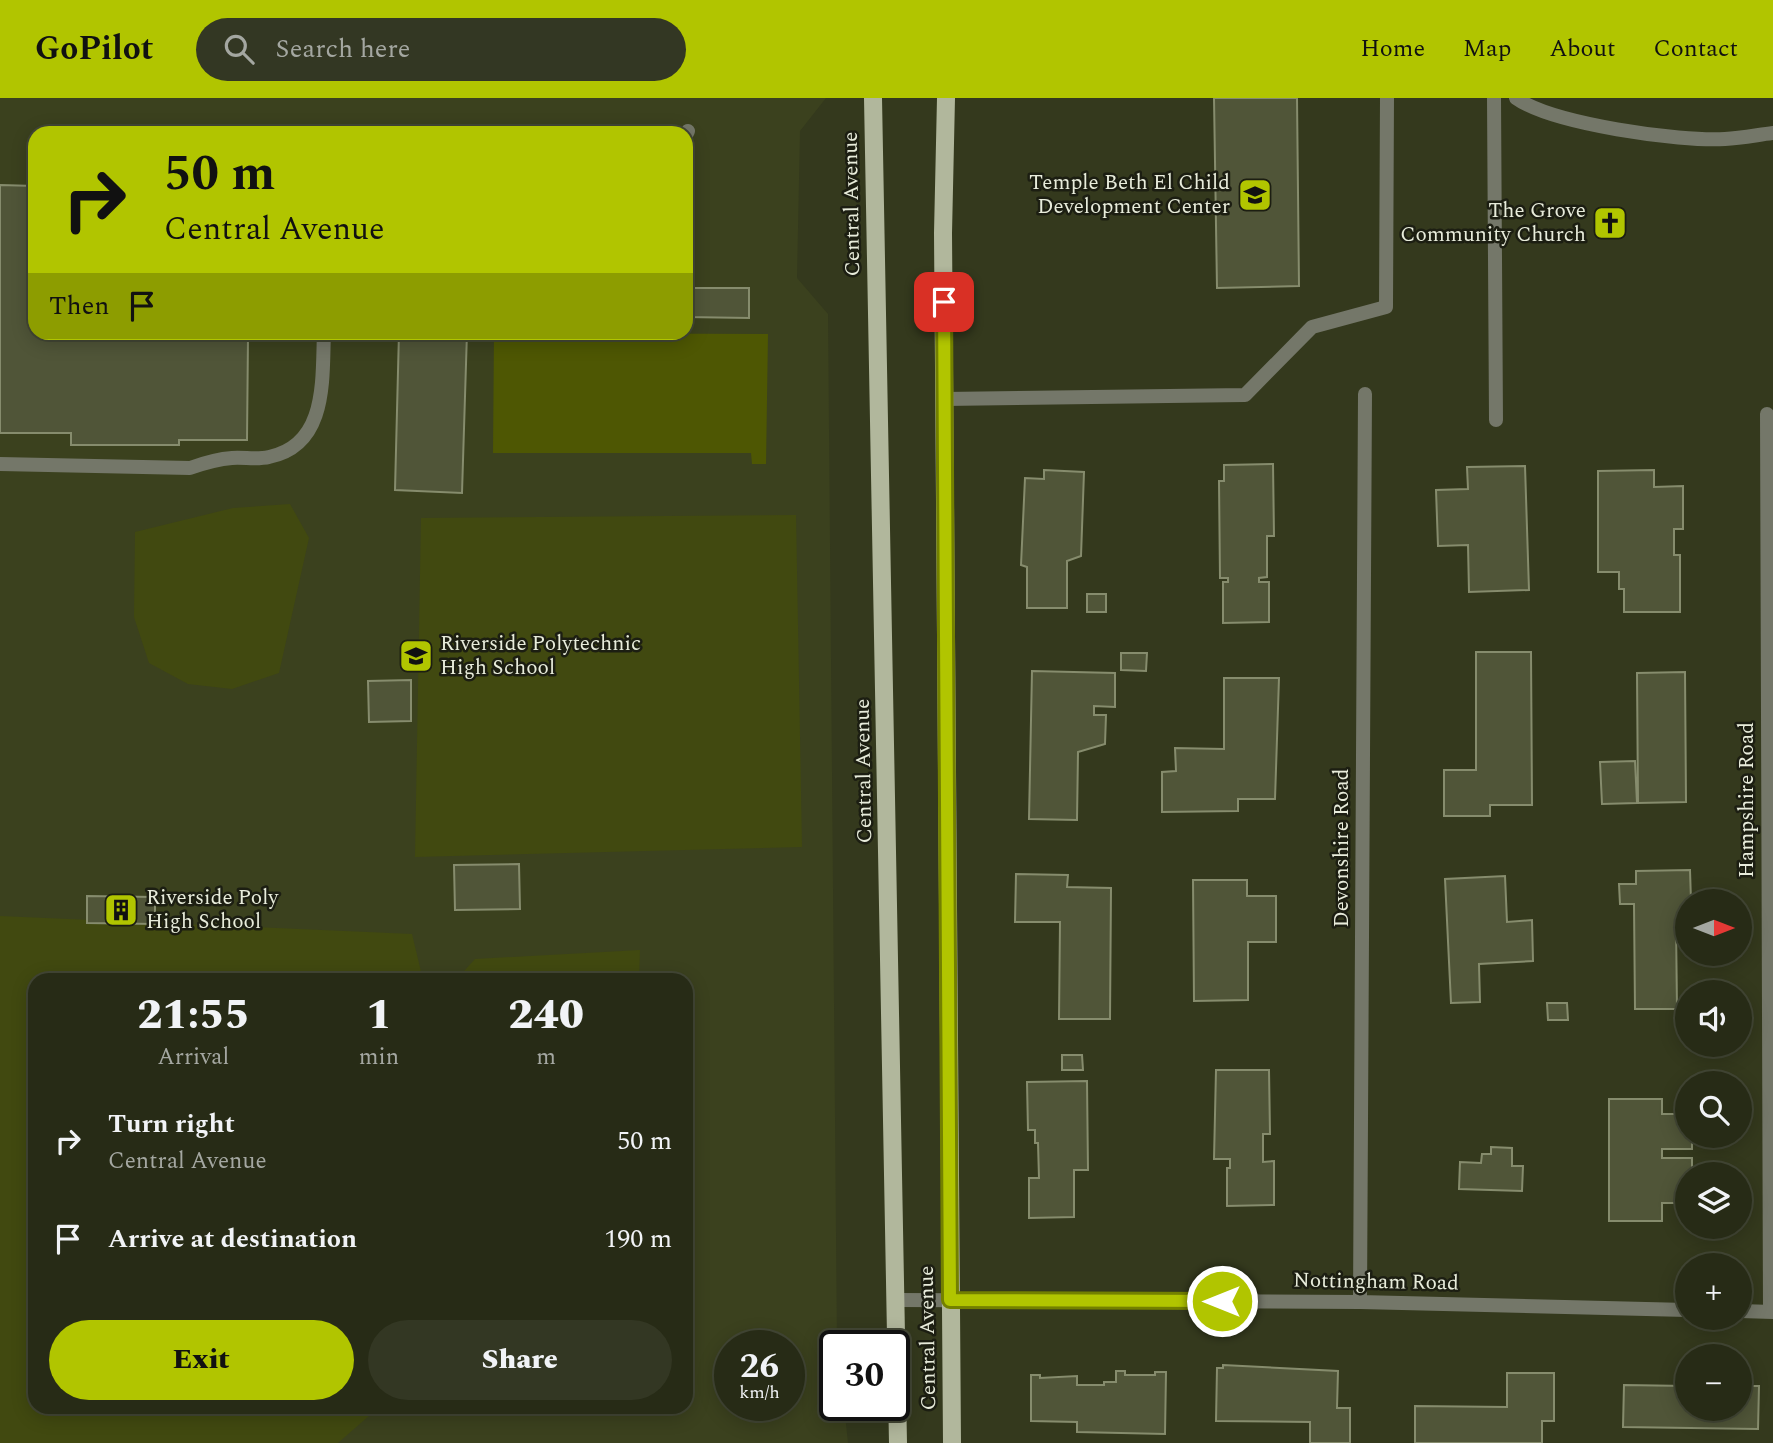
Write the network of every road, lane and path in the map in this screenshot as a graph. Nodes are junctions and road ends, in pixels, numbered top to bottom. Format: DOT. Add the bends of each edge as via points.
graph roads {
  1 [pos="873,98"];
  2 [pos="946,98"];
  3 [pos="1387,98"];
  4 [pos="1494,98"];
  5 [pos="1516,98"];
  6 [pos="1773,133"];
  7 [pos="324,340"];
  8 [pos="1365,394"];
  9 [pos="944,399"];
  10 [pos="1767,414"];
  11 [pos="1496,420"];
  12 [pos="0,464"];
  13 [pos="896,1300"];
  14 [pos="950,1300"];
  15 [pos="1360,1302"];
  16 [pos="1675,1310"];
  17 [pos="1752,1311"];
  18 [pos="1771,1312"];
  19 [pos="898,1443"];
  20 [pos="952,1443"];
  1 -- 13 [label="main road, Central Avenue"];
  2 -- 9 [label="main road, Central Avenue"];
  3 -- 9 [label="street" via="1387,307 1312,327 1245,395"];
  4 -- 11 [label="street"];
  5 -- 6 [label="street" via="1528,107 1569,119 1658,134 1723,139"];
  7 -- 12 [label="street" via="315,422 304,440 289,450 268,458 211,460 190,468"];
  8 -- 15 [label="street, Devonshire Road"];
  9 -- 14 [label="main road, Central Avenue"];
  10 -- 18 [label="street, Hampshire Road"];
  13 -- 14 [label="street, Nottingham Road"];
  13 -- 19 [label="main road, Central Avenue"];
  14 -- 15 [label="street, Nottingham Road"];
  14 -- 20 [label="main road, Central Avenue"];
  15 -- 16 [label="street, Nottingham Road"];
  17 -- 18 [label="street"];
}
